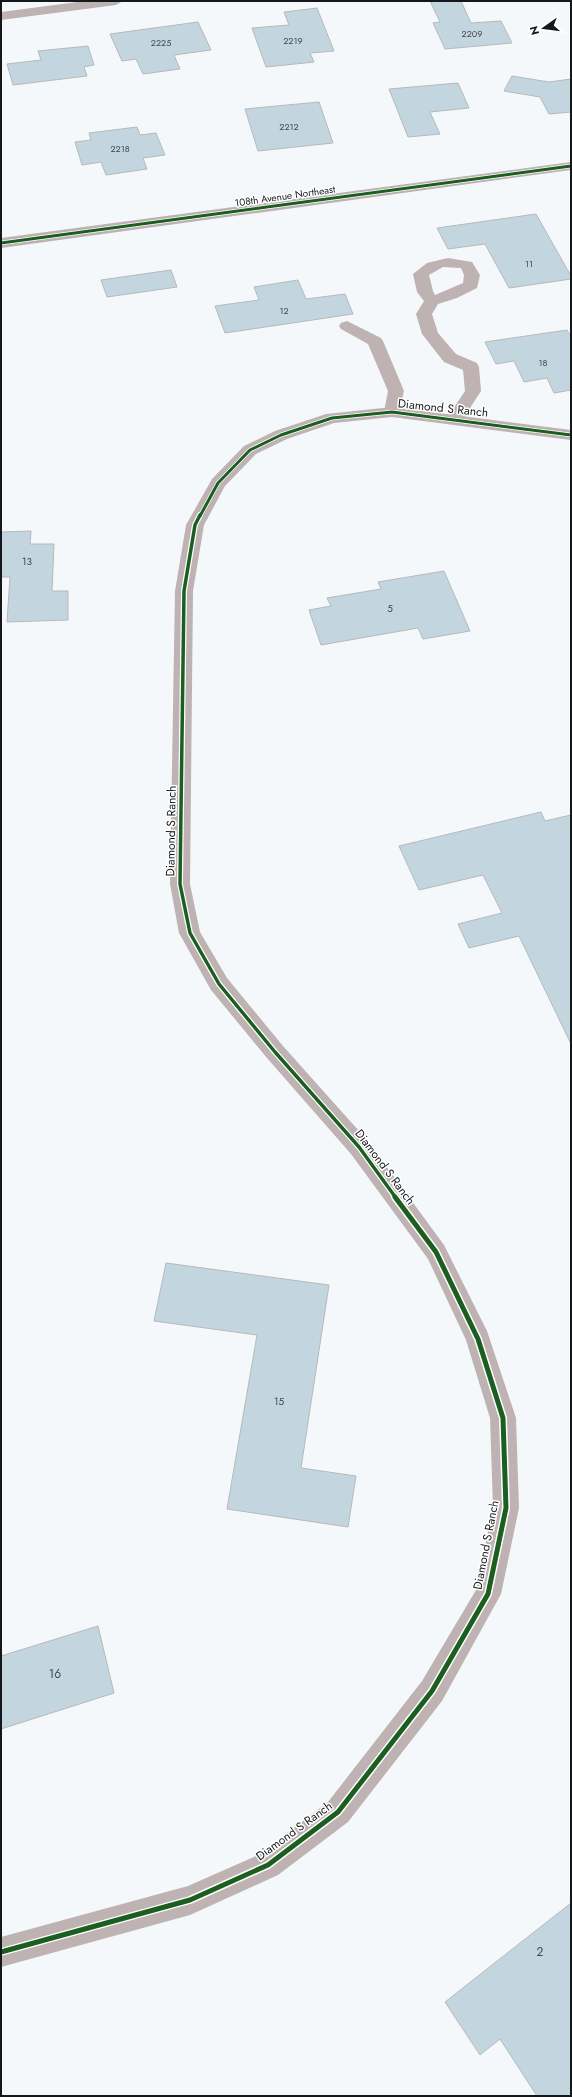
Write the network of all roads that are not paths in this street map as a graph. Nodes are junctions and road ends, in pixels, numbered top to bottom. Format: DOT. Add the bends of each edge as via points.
graph roads {
  1 [pos="116,1"];
  2 [pos="1,16"];
  3 [pos="571,166"];
  4 [pos="1,243"];
  5 [pos="432,301"];
  6 [pos="347,326"];
  7 [pos="392,412"];
  8 [pos="455,418"];
  9 [pos="571,435"];
  10 [pos="1,1952"];
  1 -- 2 [label="street"];
  3 -- 4 [label="main road, 108th Avenue Northeast"];
  5 -- 8 [label="street" via="424,314 430,334 450,358 471,367 473,392"];
  6 -- 7 [label="street" via="375,341 396,391"];
  7 -- 8 [label="street, Diamond S Ranch"];
  7 -- 10 [label="street, Diamond S Ranch" via="332,418 281,435 250,450 218,483 194,525 184,591 180,884 190,933 219,984 364,1154 436,1252 478,1339 503,1418 504,1440 506,1508 488,1594 432,1691 338,1812 268,1865 190,1900"];
  8 -- 9 [label="street, Diamond S Ranch"];
}
